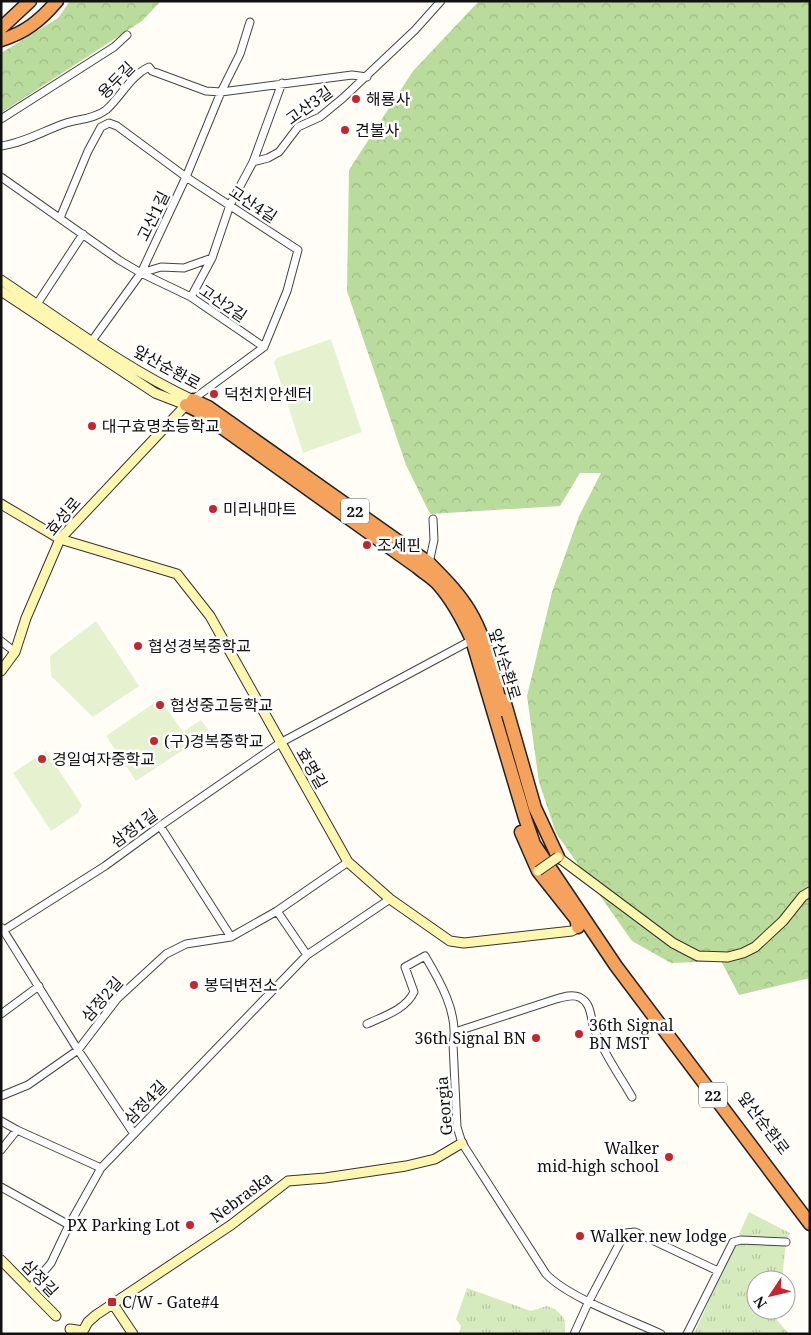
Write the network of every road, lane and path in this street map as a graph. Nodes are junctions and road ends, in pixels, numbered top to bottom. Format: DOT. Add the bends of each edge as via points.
graph roads {
  1 [pos="20,1"];
  2 [pos="30,1"];
  3 [pos="57,1"];
  4 [pos="441,1"];
  5 [pos="1,19"];
  6 [pos="250,22"];
  7 [pos="1,28"];
  8 [pos="127,35"];
  9 [pos="1,40"];
  10 [pos="367,77"];
  11 [pos="282,83"];
  12 [pos="221,92"];
  13 [pos="1,119"];
  14 [pos="1,146"];
  15 [pos="253,162"];
  16 [pos="1,177"];
  17 [pos="186,177"];
  18 [pos="230,205"];
  19 [pos="60,218"];
  20 [pos="83,234"];
  21 [pos="212,258"];
  22 [pos="141,273"];
  23 [pos="1,280"];
  24 [pos="1,291"];
  25 [pos="191,297"];
  26 [pos="36,304"];
  27 [pos="91,342"];
  28 [pos="264,347"];
  29 [pos="189,403"];
  30 [pos="1,504"];
  31 [pos="432,519"];
  32 [pos="60,539"];
  33 [pos="429,563"];
  34 [pos="472,640"];
  35 [pos="1,641"];
  36 [pos="15,652"];
  37 [pos="481,652"];
  38 [pos="1,671"];
  39 [pos="280,743"];
  40 [pos="160,826"];
  41 [pos="558,857"];
  42 [pos="348,862"];
  43 [pos="538,871"];
  44 [pos="810,892"];
  45 [pos="390,899"];
  46 [pos="277,911"];
  47 [pos="578,927"];
  48 [pos="2,929"];
  49 [pos="231,937"];
  50 [pos="307,955"];
  51 [pos="619,965"];
  52 [pos="39,986"];
  53 [pos="1,1014"];
  54 [pos="367,1024"];
  55 [pos="456,1032"];
  56 [pos="78,1050"];
  57 [pos="1,1096"];
  58 [pos="632,1097"];
  59 [pos="1,1121"];
  60 [pos="17,1130"];
  61 [pos="134,1134"];
  62 [pos="462,1143"];
  63 [pos="1,1150"];
  64 [pos="101,1168"];
  65 [pos="1,1187"];
  66 [pos="810,1211"];
  67 [pos="810,1224"];
  68 [pos="69,1226"];
  69 [pos="786,1242"];
  70 [pos="1,1260"];
  71 [pos="718,1271"];
  72 [pos="30,1288"];
  73 [pos="589,1301"];
  74 [pos="113,1304"];
  75 [pos="56,1316"];
  76 [pos="70,1328"];
  77 [pos="133,1334"];
  78 [pos="574,1334"];
  79 [pos="661,1334"];
  80 [pos="688,1334"];
  1 -- 5 [label="highway"];
  2 -- 7 [label="highway"];
  3 -- 9 [label="highway" via="43,18 29,28"];
  4 -- 10 [label="street, 고산3길"];
  6 -- 12 [label="street" via="240,54"];
  8 -- 13 [label="street"];
  10 -- 11 [label="street, 용두길" via="352,75"];
  10 -- 15 [label="street, 고산3길" via="320,117 298,128 279,152"];
  11 -- 12 [label="street, 용두길"];
  11 -- 15 [label="street"];
  12 -- 14 [label="street, 용두길" via="206,91 152,71 149,67 141,71 105,110 94,116"];
  12 -- 17 [label="street, 고산1길"];
  15 -- 18 [label="street"];
  16 -- 19 [label="street, 고산2길"];
  17 -- 18 [label="street, 고산4길"];
  17 -- 19 [label="street, 고산4길" via="109,123 101,127 88,151"];
  17 -- 22 [label="street, 고산1길"];
  18 -- 21 [label="street"];
  18 -- 28 [label="street, 고산4길" via="298,250 287,291"];
  19 -- 20 [label="street, 고산2길"];
  20 -- 22 [label="street, 고산2길"];
  20 -- 26 [label="street"];
  21 -- 22 [label="street" via="184,268 161,267"];
  21 -- 25 [label="street"];
  22 -- 25 [label="street, 고산2길"];
  22 -- 27 [label="street, 고산1길"];
  23 -- 26 [label="street, 앞산순환로 / 22"];
  24 -- 29 [label="street, 앞산순환로 / 22" via="155,393"];
  25 -- 28 [label="street, 고산2길"];
  26 -- 27 [label="street, 앞산순환로 / 22"];
  27 -- 29 [label="street, 앞산순환로 / 22"];
  28 -- 29 [label="street"];
  29 -- 32 [label="street, 효성로"];
  29 -- 33 [label="highway, 앞산순환로 / 22" via="208,407"];
  29 -- 34 [label="highway, 앞산순환로 / 22" via="437,583 460,614"];
  30 -- 32 [label="street, 효명길"];
  31 -- 33 [label="street" via="433,548"];
  32 -- 36 [label="street, 효성로"];
  32 -- 39 [label="street, 효명길" via="177,574 210,616"];
  33 -- 37 [label="highway, 앞산순환로 / 22" via="452,587 472,616 481,635"];
  34 -- 37 [label="highway, 앞산순환로 / 22"];
  34 -- 39 [label="street, 삼정1길"];
  35 -- 36 [label="street"];
  36 -- 38 [label="street, 효성로"];
  37 -- 41 [label="highway" via="494,667 535,808"];
  37 -- 43 [label="highway" via="483,699 525,845"];
  37 -- 51 [label="highway, 앞산순환로 / 22" via="529,833"];
  39 -- 40 [label="street, 삼정1길"];
  39 -- 42 [label="street, 효명길"];
  40 -- 48 [label="street, 삼정1길" via="105,866"];
  40 -- 49 [label="street"];
  41 -- 43 [label="street, bridge"];
  41 -- 44 [label="street" via="673,943 698,956 728,957 744,953 771,933"];
  42 -- 45 [label="street, 효명길"];
  42 -- 46 [label="street, 삼정2길"];
  43 -- 47 [label="highway" via="576,919"];
  45 -- 47 [label="street, 효명길" via="450,942 572,931"];
  45 -- 50 [label="street, 삼정4길"];
  46 -- 49 [label="street, 삼정2길"];
  46 -- 50 [label="street"];
  48 -- 52 [label="street"];
  49 -- 56 [label="street, 삼정2길" via="186,944 166,954 117,999"];
  50 -- 61 [label="street, 삼정4길"];
  51 -- 66 [label="highway, 앞산순환로 / 22"];
  51 -- 67 [label="highway, 앞산순환로 / 22"];
  52 -- 53 [label="street"];
  52 -- 56 [label="street"];
  54 -- 55 [label="street, Georgia" via="399,1009 411,998 414,992 405,967 425,956 448,1002"];
  55 -- 58 [label="street" via="556,999 578,997 590,1010 594,1028"];
  55 -- 62 [label="street, Georgia" via="453,1044 457,1126"];
  56 -- 57 [label="street, 삼정2길" via="28,1085"];
  56 -- 61 [label="street"];
  59 -- 60 [label="street"];
  60 -- 63 [label="street"];
  60 -- 64 [label="street"];
  61 -- 64 [label="street, 삼정4길"];
  62 -- 73 [label="street, Georgia" via="546,1274 555,1283"];
  62 -- 74 [label="street, Nebraska" via="435,1159 325,1178 288,1181"];
  64 -- 68 [label="street, 삼정4길"];
  65 -- 68 [label="street"];
  68 -- 72 [label="street, 삼정4길" via="51,1263"];
  69 -- 71 [label="street" via="732,1242"];
  70 -- 72 [label="street, 삼정길"];
  71 -- 73 [label="street" via="636,1232 624,1233"];
  71 -- 80 [label="street"];
  72 -- 75 [label="street, 삼정길"];
  73 -- 78 [label="street"];
  73 -- 79 [label="street, Georgia"];
  74 -- 76 [label="street, Nebraska" via="88,1322 83,1331"];
  74 -- 77 [label="street"];
}
